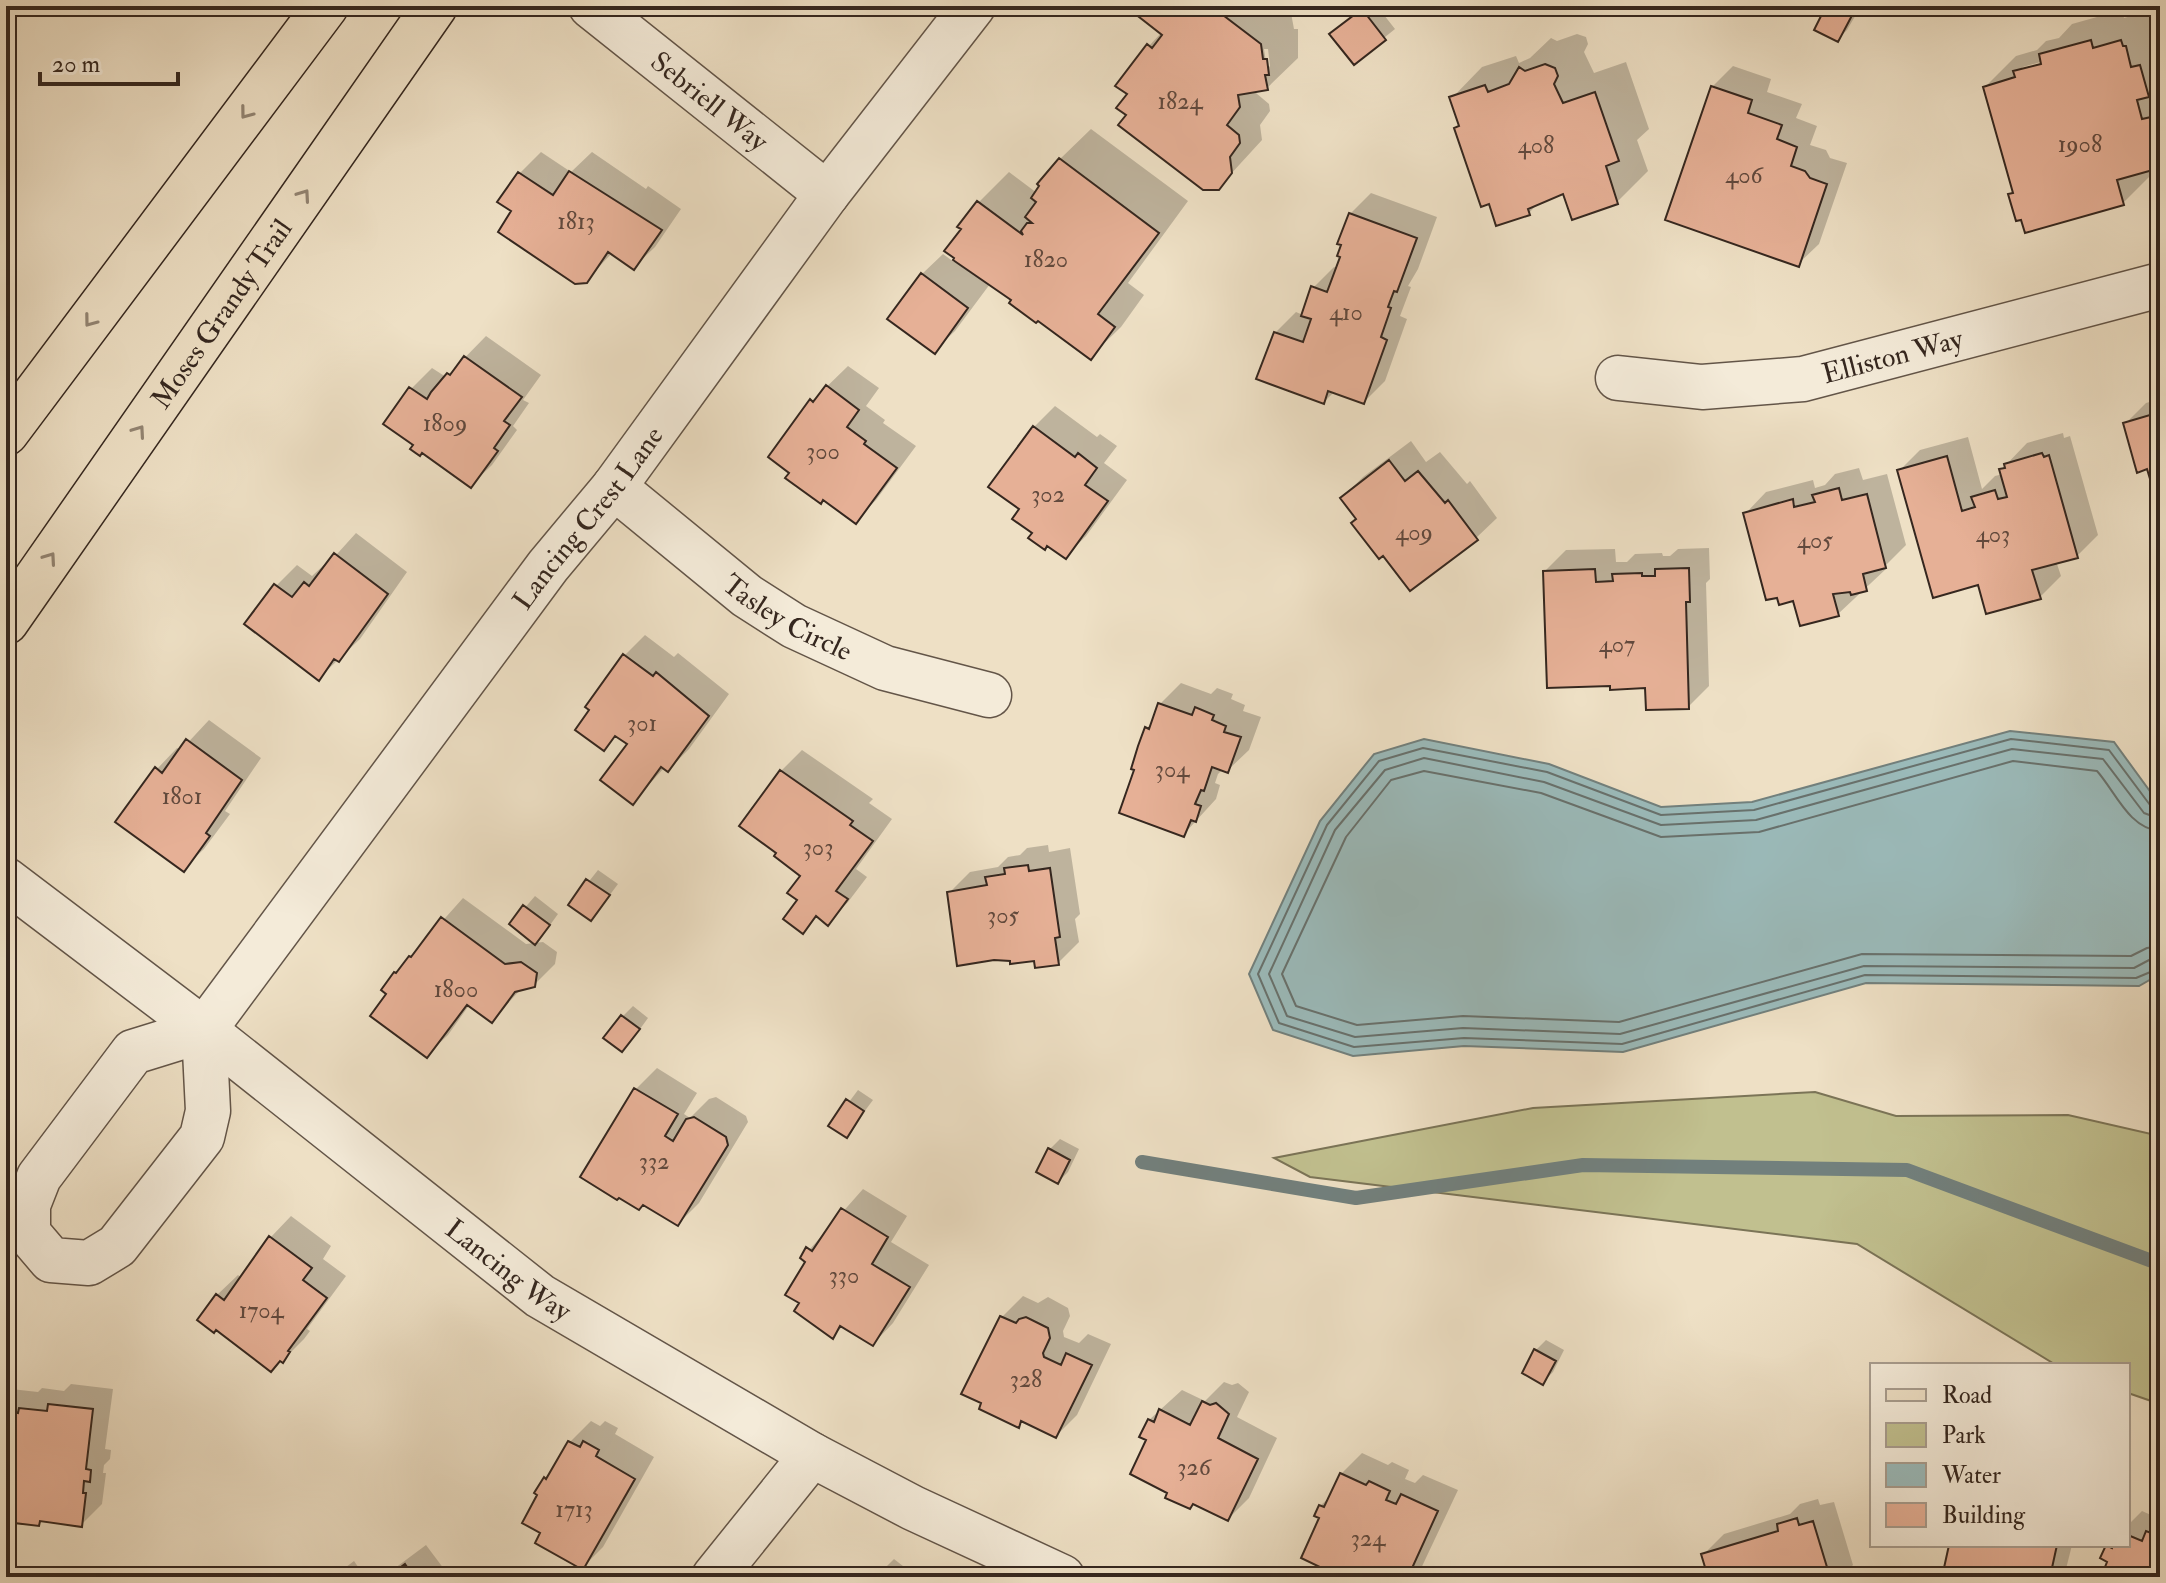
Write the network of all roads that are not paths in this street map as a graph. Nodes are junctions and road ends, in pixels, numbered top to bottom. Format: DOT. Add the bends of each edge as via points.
graph roads {
  1 [pos="326,6"];
  2 [pos="435,6"];
  3 [pos="591,6"];
  4 [pos="973,6"];
  5 [pos="827,194"];
  6 [pos="2160,285"];
  7 [pos="1618,378"];
  8 [pos="6,433"];
  9 [pos="614,487"];
  10 [pos="6,622"];
  11 [pos="989,695"];
  12 [pos="6,880"];
  13 [pos="204,1030"];
  14 [pos="812,1455"];
  15 [pos="714,1577"];
  16 [pos="1062,1577"];
  1 -- 8 [label="main road, one-way"];
  10 -- 2 [label="main road, Moses Grandy Trail, one-way"];
  3 -- 5 [label="street, Sebriell Way"];
  4 -- 5 [label="street, Lancing Crest Lane"];
  5 -- 9 [label="street, Lancing Crest Lane"];
  6 -- 7 [label="street, Elliston Way" via="1803,379 1702,387"];
  9 -- 11 [label="street, Tasley Circle" via="747,596 794,626 885,668"];
  9 -- 13 [label="street, Lancing Crest Lane" via="548,566"];
  12 -- 13 [label="street, Lancing Way"];
  13 -- 13 [label="street" via="208,1111 202,1137 117,1246 89,1263 51,1260 28,1233 28,1205 39,1177 133,1052"];
  13 -- 14 [label="street, Lancing Way" via="540,1296"];
  14 -- 15 [label="street"];
  14 -- 16 [label="street, Lancing Way"];
}
